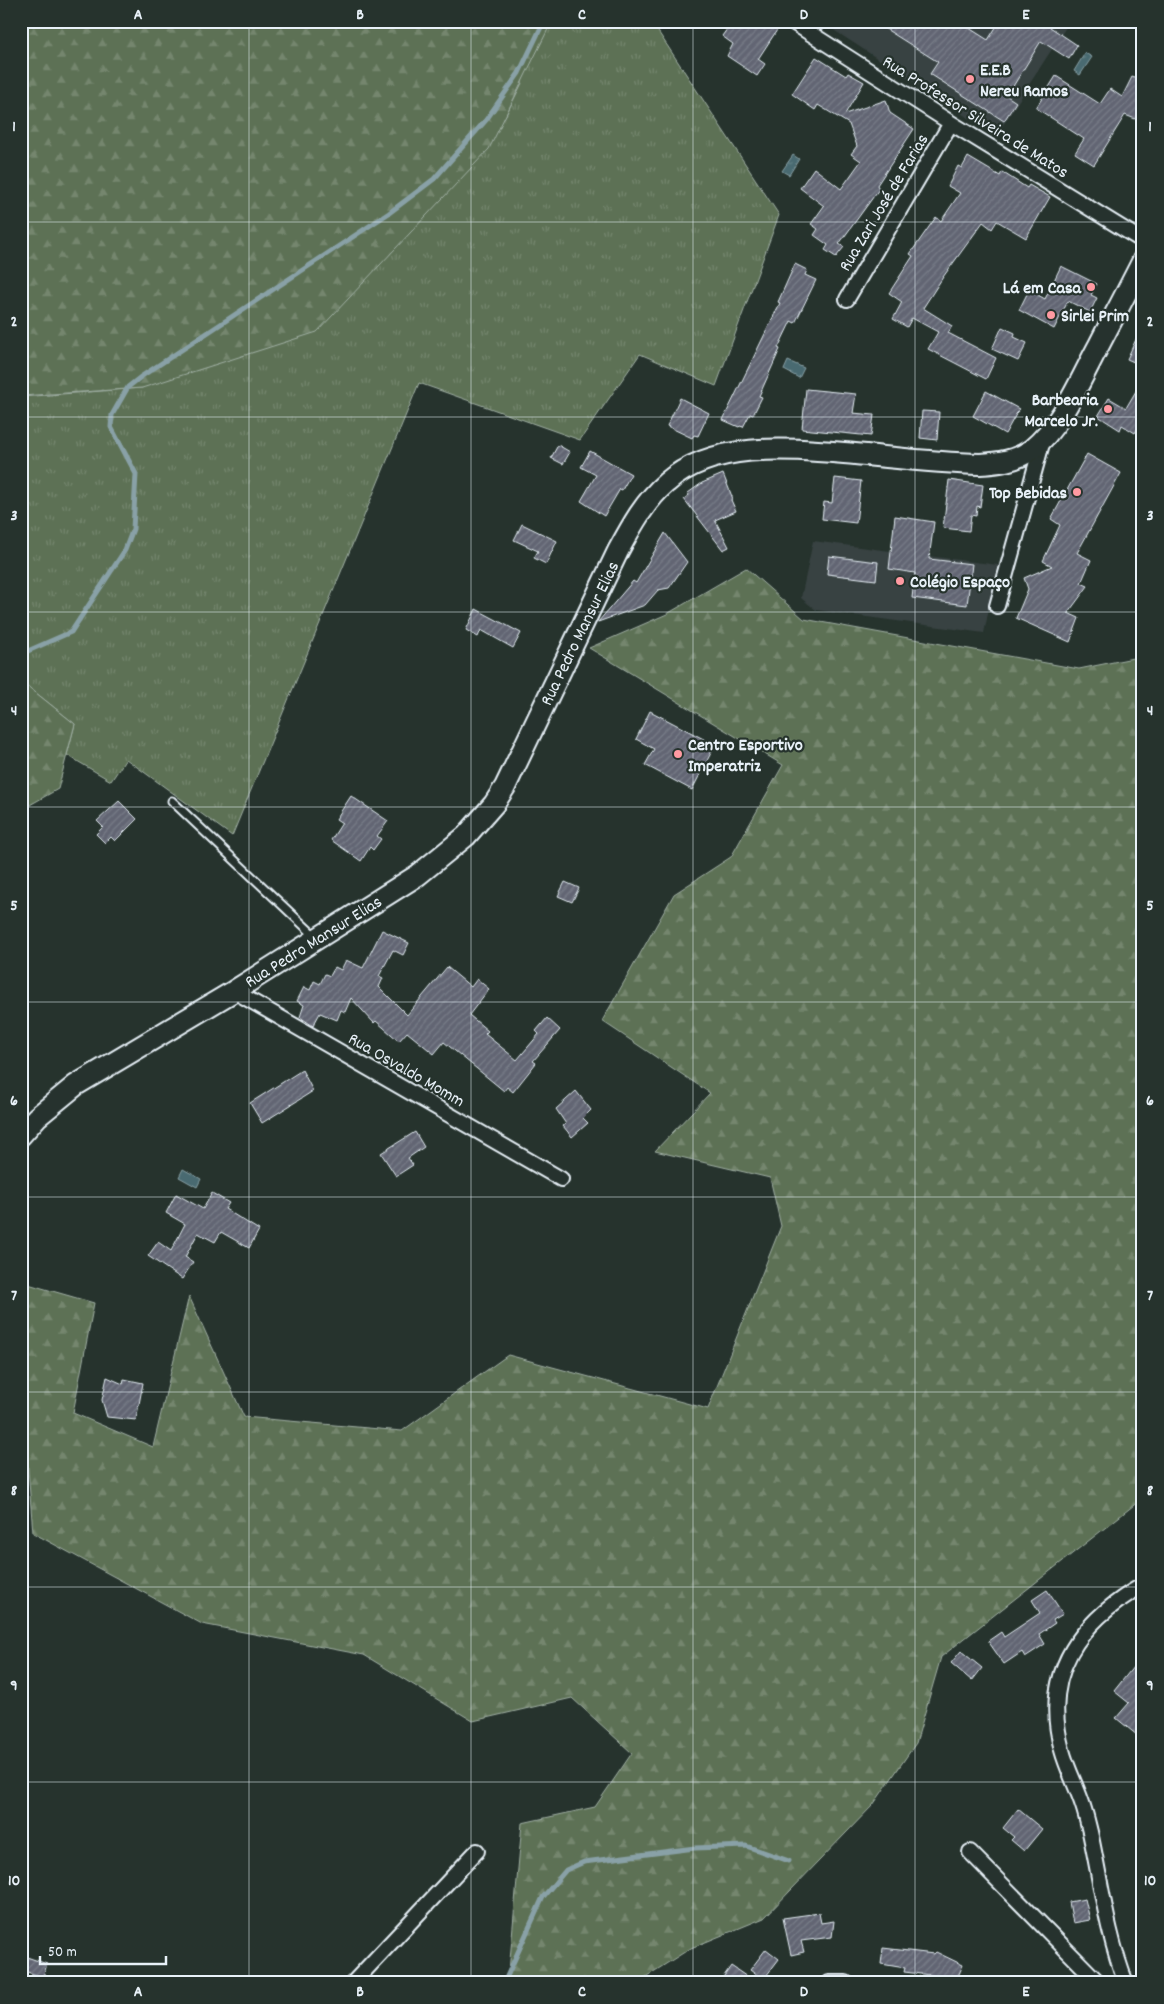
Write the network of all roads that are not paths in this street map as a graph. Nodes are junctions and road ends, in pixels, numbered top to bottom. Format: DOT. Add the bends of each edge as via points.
graph roads {
  1 [pos="790,21"];
  2 [pos="951,123"];
  3 [pos="1143,241"];
  4 [pos="1143,260"];
  5 [pos="847,299"];
  6 [pos="1044,437"];
  7 [pos="997,606"];
  8 [pos="172,801"];
  9 [pos="316,937"];
  10 [pos="234,991"];
  11 [pos="29,1116"];
  12 [pos="21,1135"];
  13 [pos="561,1179"];
  14 [pos="1143,1585"];
  15 [pos="478,1851"];
  16 [pos="970,1852"];
  17 [pos="353,1983"];
  18 [pos="829,1983"];
  19 [pos="846,1983"];
  20 [pos="1099,1983"];
  21 [pos="1126,1983"];
  1 -- 2 [label="street, Rua Professor Silveira de Matos"];
  2 -- 3 [label="street, Rua Professor Silveira de Matos"];
  2 -- 5 [label="street, Rua Zari José de Farias"];
  4 -- 6 [label="main road, Rua Pedro Mansur Elias" via="1069,402"];
  6 -- 7 [label="street"];
  6 -- 9 [label="main road, Rua Pedro Mansur Elias" via="1020,456 994,463 968,464 792,449 742,452 699,462 682,470 666,483 634,522 494,804 466,836 436,862"];
  8 -- 9 [label="lane"];
  9 -- 10 [label="main road, Rua Pedro Mansur Elias"];
  10 -- 11 [label="main road, Rua Pedro Mansur Elias"];
  10 -- 13 [label="street, Rua Osvaldo Momm"];
  11 -- 12 [label="main road, Rua Pedro Mansur Elias"];
  14 -- 21 [label="street" via="1107,1609 1078,1638 1061,1672 1057,1702 1062,1750 1084,1807 1112,1943"];
  15 -- 17 [label="street"];
  16 -- 20 [label="street"];
  18 -- 19 [label="street"];
}
